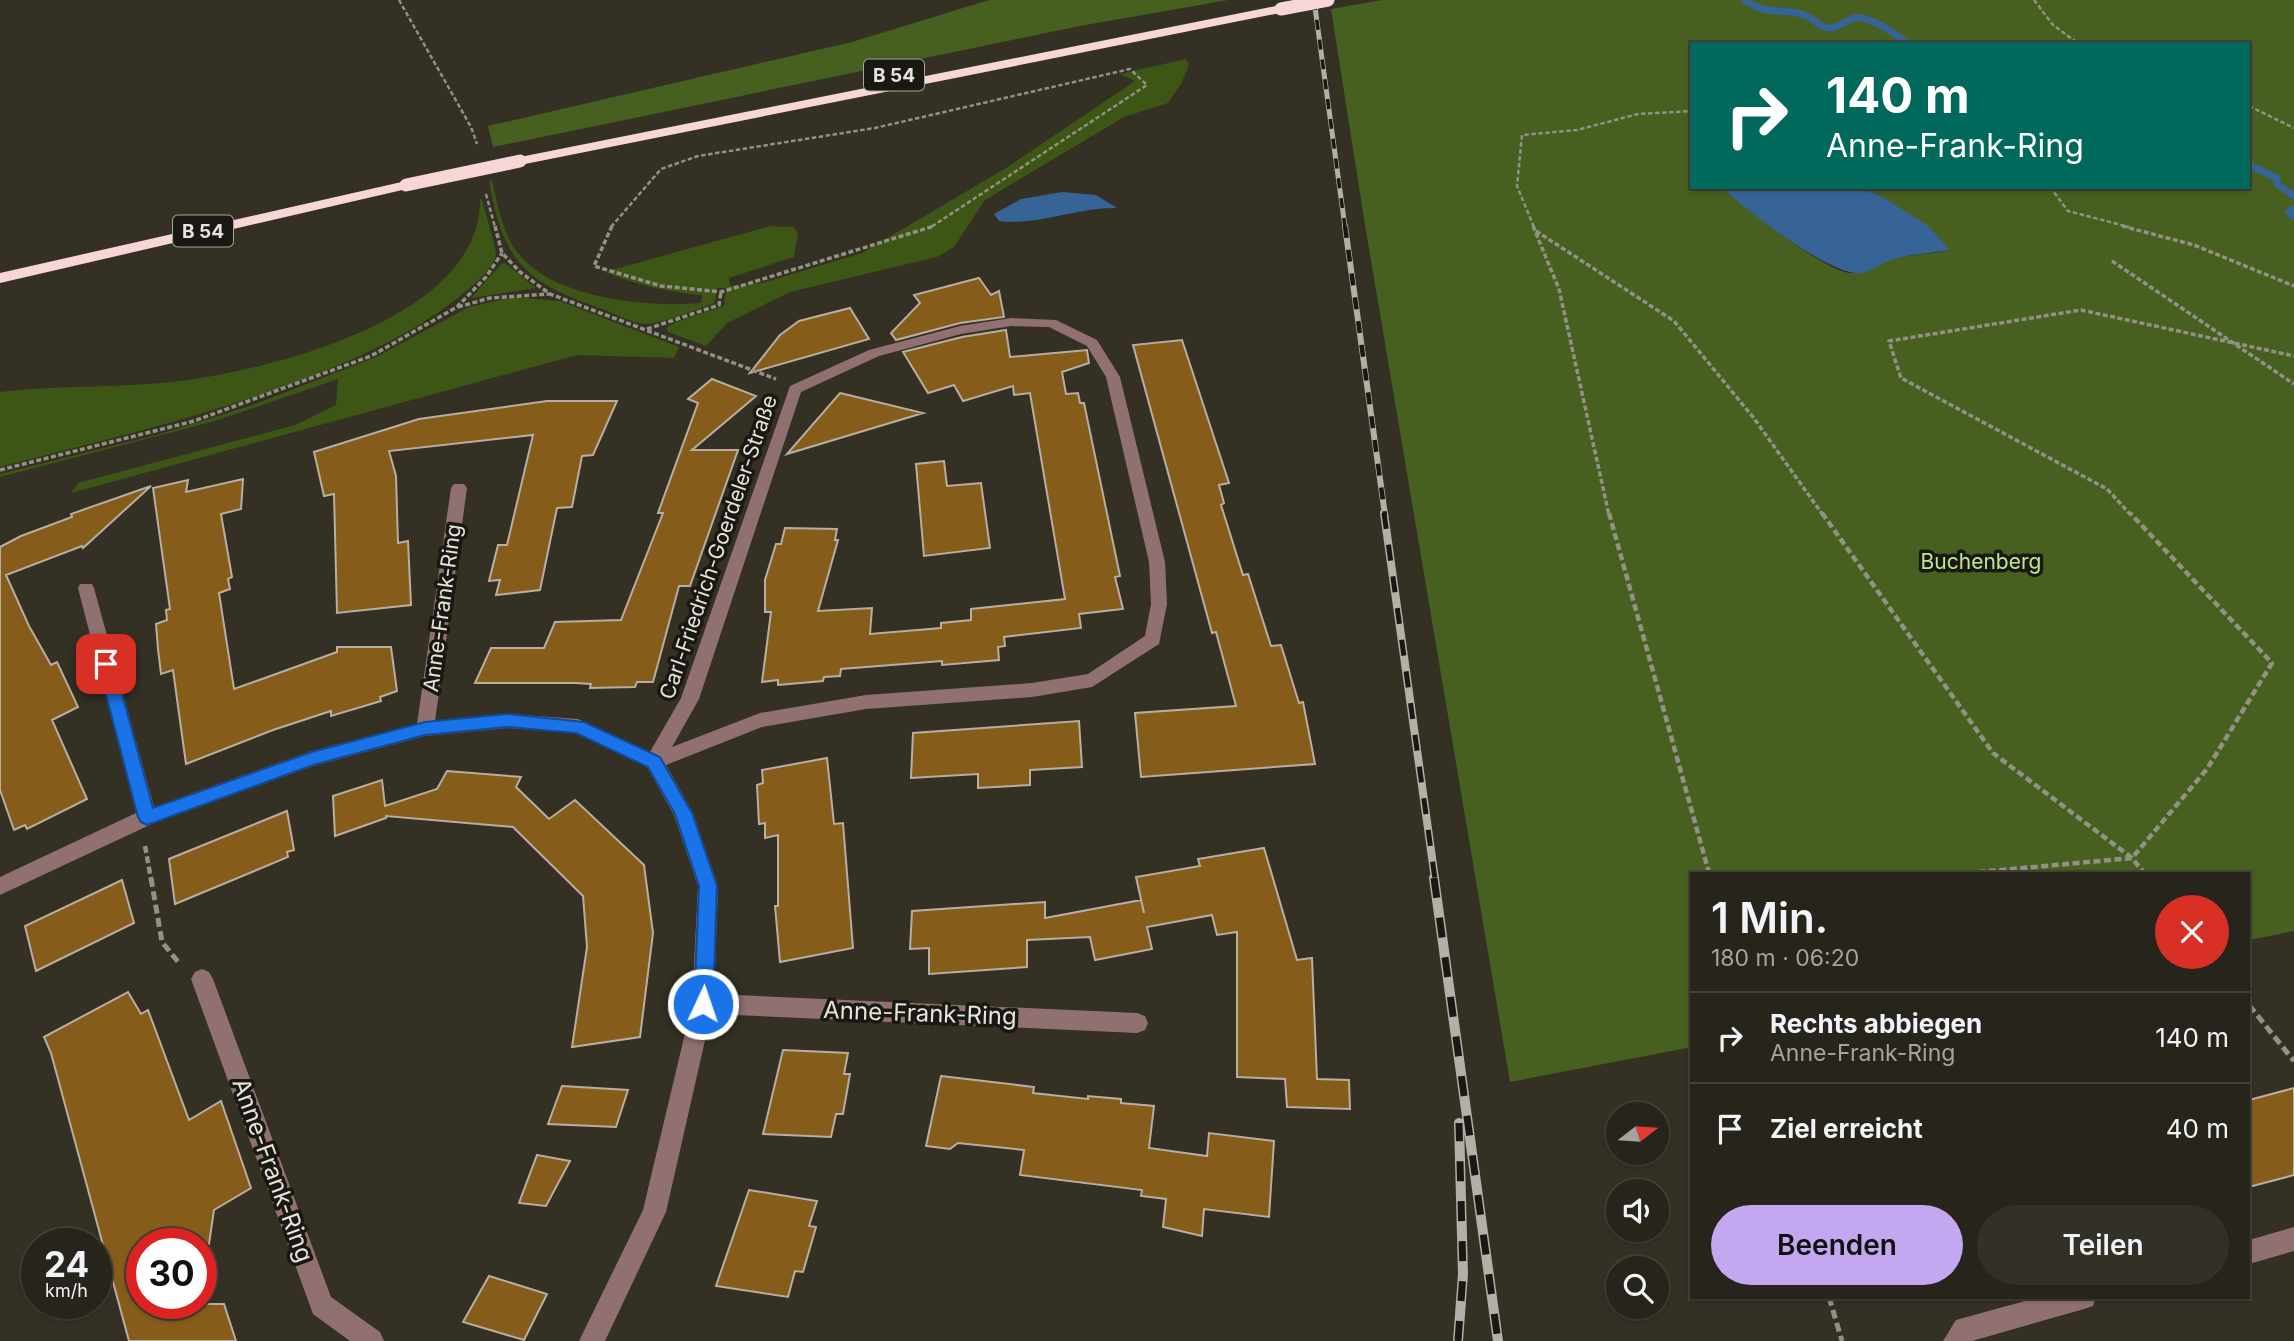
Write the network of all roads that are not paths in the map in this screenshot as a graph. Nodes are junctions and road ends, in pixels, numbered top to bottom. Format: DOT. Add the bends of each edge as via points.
graph roads {
  1 [pos="1328,0"];
  2 [pos="1276,4"];
  3 [pos="406,180"];
  4 [pos="0,265"];
  5 [pos="0,278"];
  6 [pos="458,488"];
  7 [pos="86,588"];
  8 [pos="425,729"];
  9 [pos="654,762"];
  10 [pos="147,817"];
  11 [pos="0,886"];
  12 [pos="202,979"];
  13 [pos="703,1004"];
  14 [pos="1137,1023"];
  15 [pos="2294,1239"];
  16 [pos="2250,1252"];
  17 [pos="2077,1299"];
  18 [pos="371,1341"];
  19 [pos="592,1341"];
  20 [pos="1956,1341"];
  1 -- 2 [label="highway, B 54, bridge"];
  2 -- 3 [label="highway, B 54, bridge"];
  3 -- 4 [label="highway, B 54"];
  3 -- 5 [label="highway, B 54"];
  6 -- 8 [label="street, Anne-Frank-Ring"];
  7 -- 10 [label="street"];
  8 -- 9 [label="street" via="507,721 578,726"];
  8 -- 10 [label="street" via="312,759"];
  9 -- 9 [label="street, Carl-Friedrich-Goerdeler-Straße" via="691,699 795,389 874,353 960,330 1011,323 1051,324 1092,343 1113,377 1157,562 1159,604 1153,639 1092,680 1032,690 866,702 760,720"];
  9 -- 13 [label="street" via="683,813 708,886"];
  10 -- 11 [label="street"];
  12 -- 18 [label="street, Anne-Frank-Ring" via="323,1305"];
  13 -- 14 [label="street, Anne-Frank-Ring"];
  13 -- 19 [label="street" via="654,1212"];
  15 -- 16 [label="street"];
  17 -- 20 [label="street" via="1965,1329"];
}
